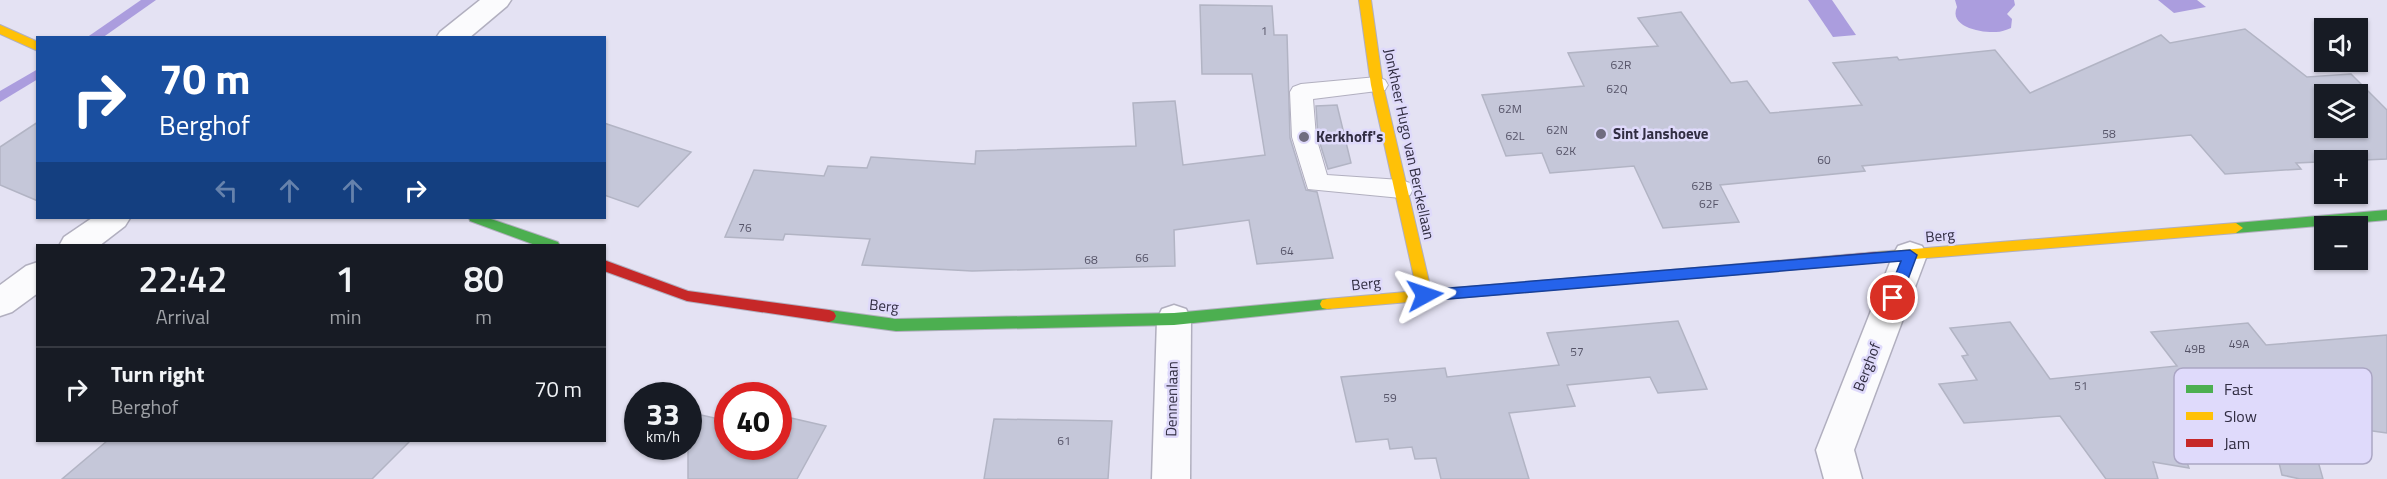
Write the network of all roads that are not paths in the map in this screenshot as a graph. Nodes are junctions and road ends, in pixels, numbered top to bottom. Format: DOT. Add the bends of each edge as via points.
graph roads {
  1 [pos="497,0"];
  2 [pos="1365,0"];
  3 [pos="0,29"];
  4 [pos="452,36"];
  5 [pos="36,46"];
  6 [pos="1377,85"];
  7 [pos="1401,189"];
  8 [pos="2387,215"];
  9 [pos="113,219"];
  10 [pos="478,219"];
  11 [pos="79,244"];
  12 [pos="546,244"];
  13 [pos="1910,255"];
  14 [pos="606,266"];
  15 [pos="36,276"];
  16 [pos="1425,295"];
  17 [pos="0,303"];
  18 [pos="1174,319"];
  19 [pos="1171,479"];
  20 [pos="1844,479"];
  1 -- 4 [label="street"];
  2 -- 6 [label="street, Jonkheer Hugo van Berckellaan"];
  3 -- 5 [label="street"];
  6 -- 7 [label="street, Jonkheer Hugo van Berckellaan"];
  6 -- 7 [label="lane" via="1301,92 1304,137 1317,183"];
  7 -- 16 [label="street, Jonkheer Hugo van Berckellaan"];
  8 -- 13 [label="street, Berg"];
  9 -- 11 [label="street"];
  10 -- 12 [label="street"];
  13 -- 16 [label="street, Berg"];
  13 -- 20 [label="street, Berghof" via="1835,450"];
  14 -- 18 [label="street, Berg" via="687,296 896,325"];
  15 -- 17 [label="street"];
  16 -- 18 [label="street, Berg"];
  18 -- 19 [label="street, Dennenlaan"];
}
